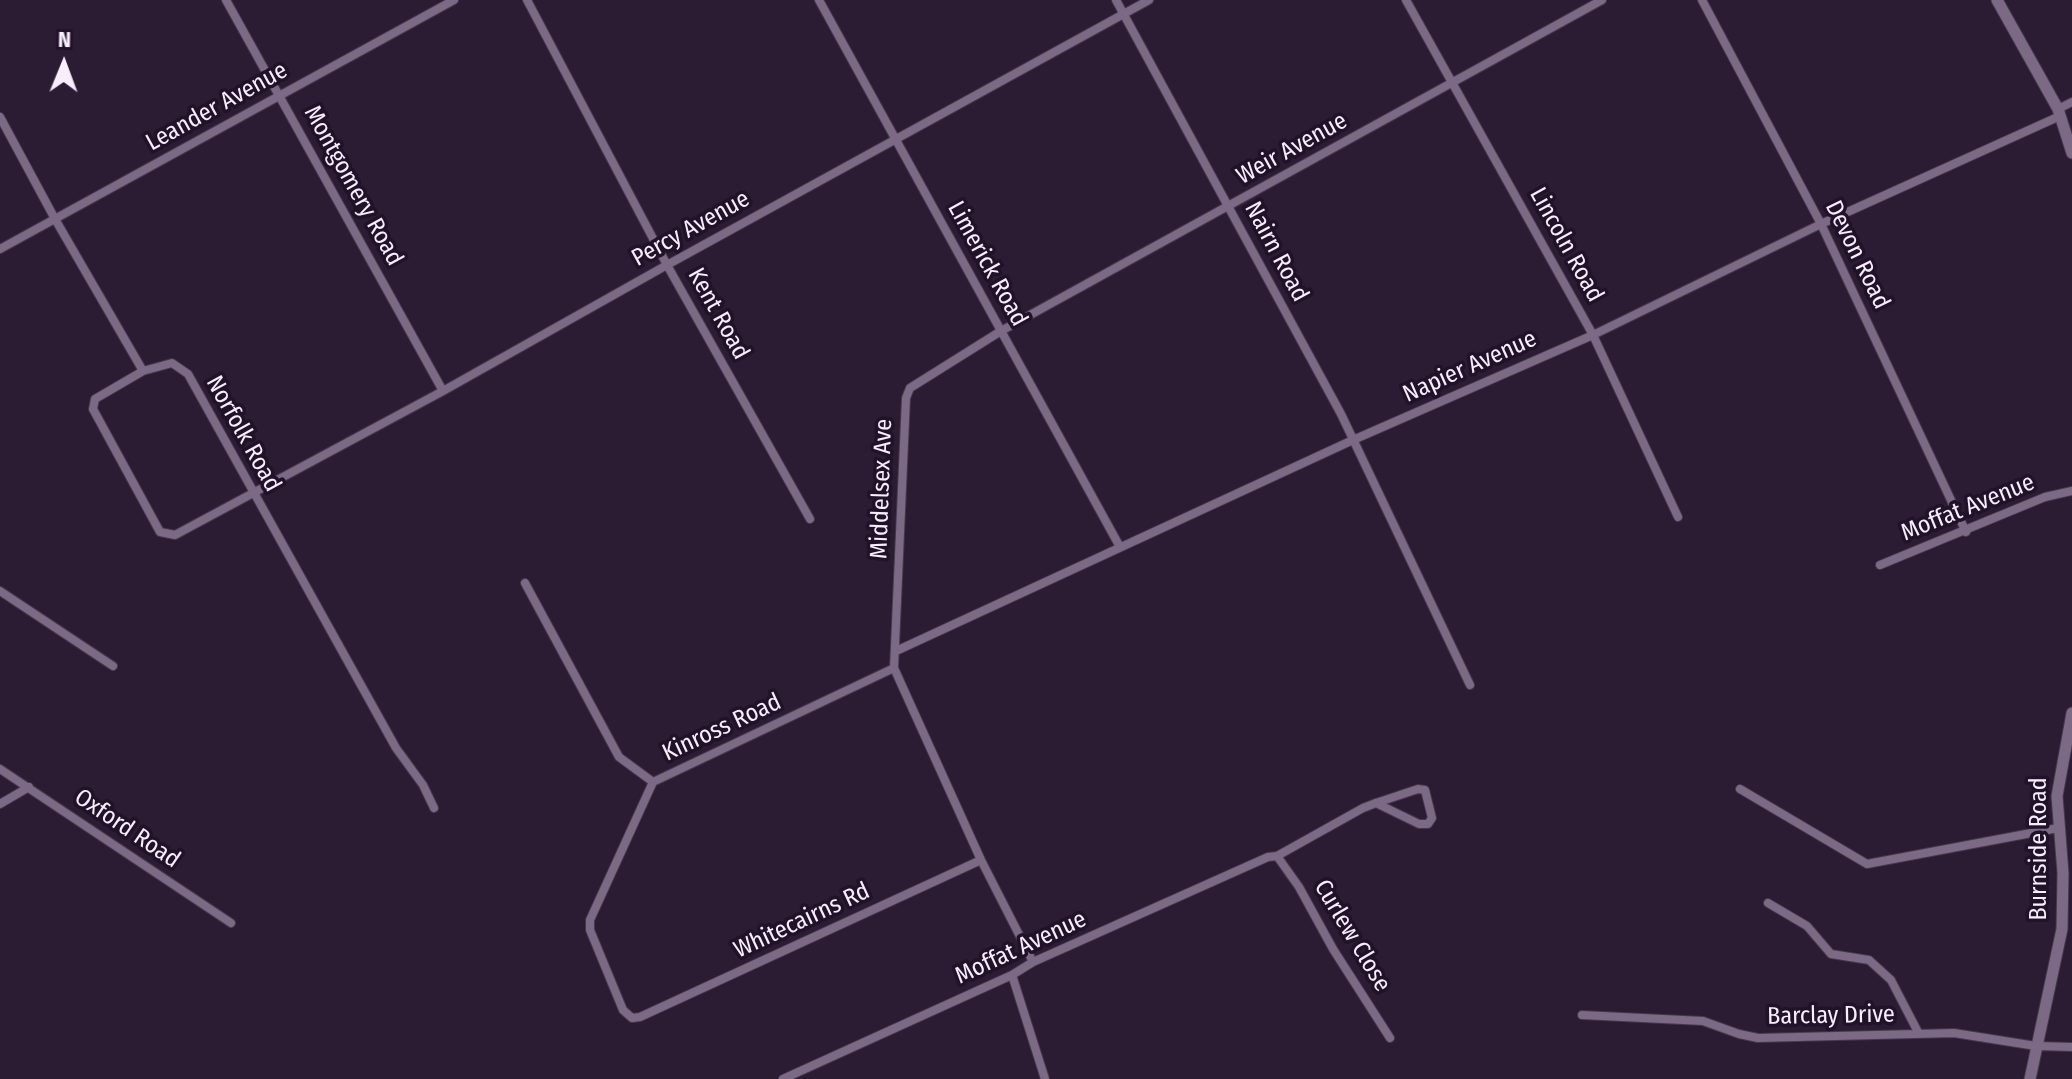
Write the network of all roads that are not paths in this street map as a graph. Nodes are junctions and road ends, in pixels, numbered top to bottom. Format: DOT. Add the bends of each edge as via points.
graph roads {
  1 [pos="226,0"];
  2 [pos="454,0"];
  3 [pos="527,0"];
  4 [pos="819,0"];
  5 [pos="1116,0"];
  6 [pos="1149,0"];
  7 [pos="1406,0"];
  8 [pos="1602,0"];
  9 [pos="1702,0"];
  10 [pos="1997,0"];
  11 [pos="1124,14"];
  12 [pos="1452,84"];
  13 [pos="279,95"];
  14 [pos="2072,102"];
  15 [pos="2059,113"];
  16 [pos="0,117"];
  17 [pos="895,141"];
  18 [pos="2072,153"];
  19 [pos="1229,207"];
  20 [pos="55,219"];
  21 [pos="1821,224"];
  22 [pos="0,249"];
  23 [pos="667,265"];
  24 [pos="1001,331"];
  25 [pos="1593,335"];
  26 [pos="143,371"];
  27 [pos="443,391"];
  28 [pos="1353,440"];
  29 [pos="2072,491"];
  30 [pos="253,495"];
  31 [pos="1678,517"];
  32 [pos="810,519"];
  33 [pos="1966,532"];
  34 [pos="1120,547"];
  35 [pos="1880,565"];
  36 [pos="525,583"];
  37 [pos="0,591"];
  38 [pos="896,651"];
  39 [pos="113,666"];
  40 [pos="894,668"];
  41 [pos="1470,685"];
  42 [pos="2072,713"];
  43 [pos="0,769"];
  44 [pos="653,782"];
  45 [pos="29,787"];
  46 [pos="1740,789"];
  47 [pos="1376,803"];
  48 [pos="0,804"];
  49 [pos="434,808"];
  50 [pos="2058,828"];
  51 [pos="1277,856"];
  52 [pos="981,860"];
  53 [pos="1768,903"];
  54 [pos="231,923"];
  55 [pos="1033,962"];
  56 [pos="1012,975"];
  57 [pos="1582,1015"];
  58 [pos="1919,1034"];
  59 [pos="1390,1038"];
  60 [pos="2036,1046"];
  61 [pos="2072,1047"];
  62 [pos="783,1079"];
  63 [pos="1045,1079"];
  64 [pos="2030,1079"];
  1 -- 13 [label="street, Montgomery Road"];
  2 -- 13 [label="street, Leander Avenue"];
  3 -- 23 [label="street, Kent Road"];
  4 -- 17 [label="street, Limerick Road"];
  5 -- 11 [label="street, Nairn Road"];
  6 -- 11 [label="street, Percy Avenue"];
  7 -- 12 [label="street, Lincoln Road"];
  8 -- 12 [label="street, Weir Avenue"];
  9 -- 21 [label="street, Devon Road"];
  10 -- 15 [label="main road"];
  11 -- 17 [label="street, Percy Avenue"];
  11 -- 19 [label="street, Nairn Road"];
  12 -- 19 [label="street, Weir Avenue"];
  12 -- 25 [label="street, Lincoln Road"];
  13 -- 20 [label="street, Leander Avenue"];
  13 -- 27 [label="street, Montgomery Road"];
  14 -- 15 [label="street, Napier Avenue"];
  15 -- 18 [label="main road"];
  15 -- 21 [label="street, Napier Avenue"];
  16 -- 20 [label="street"];
  17 -- 23 [label="street, Percy Avenue"];
  17 -- 24 [label="street, Limerick Road"];
  19 -- 24 [label="street, Weir Avenue"];
  19 -- 28 [label="street, Nairn Road"];
  20 -- 22 [label="street, Leander Avenue"];
  20 -- 26 [label="street"];
  21 -- 25 [label="street, Napier Avenue"];
  21 -- 33 [label="street, Devon Road"];
  23 -- 27 [label="street, Percy Avenue"];
  23 -- 32 [label="street, Kent Road"];
  24 -- 34 [label="street, Limerick Road"];
  24 -- 38 [label="street, Middelsex Ave" via="907,393"];
  25 -- 28 [label="street, Napier Avenue"];
  25 -- 31 [label="street, Lincoln Road"];
  26 -- 30 [label="street, Norfolk Road" via="172,363 188,374"];
  26 -- 30 [label="street, Percy Avenue" via="95,399 93,409 160,532 175,535"];
  27 -- 30 [label="street, Percy Avenue"];
  28 -- 34 [label="street, Napier Avenue"];
  28 -- 41 [label="street, Nairn Road"];
  29 -- 33 [label="street, Moffat Avenue" via="2045,497"];
  30 -- 49 [label="street, Norfolk Road"];
  33 -- 35 [label="street, Moffat Avenue"];
  34 -- 38 [label="street, Napier Avenue"];
  36 -- 44 [label="street, Kinross Road" via="619,757"];
  37 -- 39 [label="street"];
  38 -- 40 [label="street"];
  40 -- 44 [label="street, Kinross Road"];
  40 -- 52 [label="street"];
  42 -- 50 [label="main road, Burnside Road" via="2057,796"];
  43 -- 45 [label="street, Oxford Road"];
  44 -- 52 [label="street, Whitecairns Rd" via="590,920 625,1015 632,1018"];
  45 -- 48 [label="street"];
  45 -- 54 [label="street, Oxford Road"];
  46 -- 50 [label="street" via="1867,864"];
  47 -- 47 [label="street, Moffat Avenue" via="1425,790 1432,818 1419,824"];
  47 -- 51 [label="street, Moffat Avenue"];
  50 -- 60 [label="main road, Burnside Road" via="2062,929"];
  51 -- 55 [label="street, Moffat Avenue"];
  51 -- 59 [label="street, Curlew Close"];
  52 -- 55 [label="street"];
  53 -- 58 [label="street" via="1807,926 1833,955 1869,960 1891,980"];
  55 -- 56 [label="street, Moffat Avenue"];
  56 -- 62 [label="street, Moffat Avenue"];
  56 -- 63 [label="street"];
  57 -- 58 [label="street, Barclay Drive" via="1703,1021 1758,1038"];
  58 -- 60 [label="street, Barclay Drive" via="1954,1033"];
  60 -- 61 [label="street, Barclay Drive"];
  60 -- 64 [label="main road, Burnside Road"];
}
